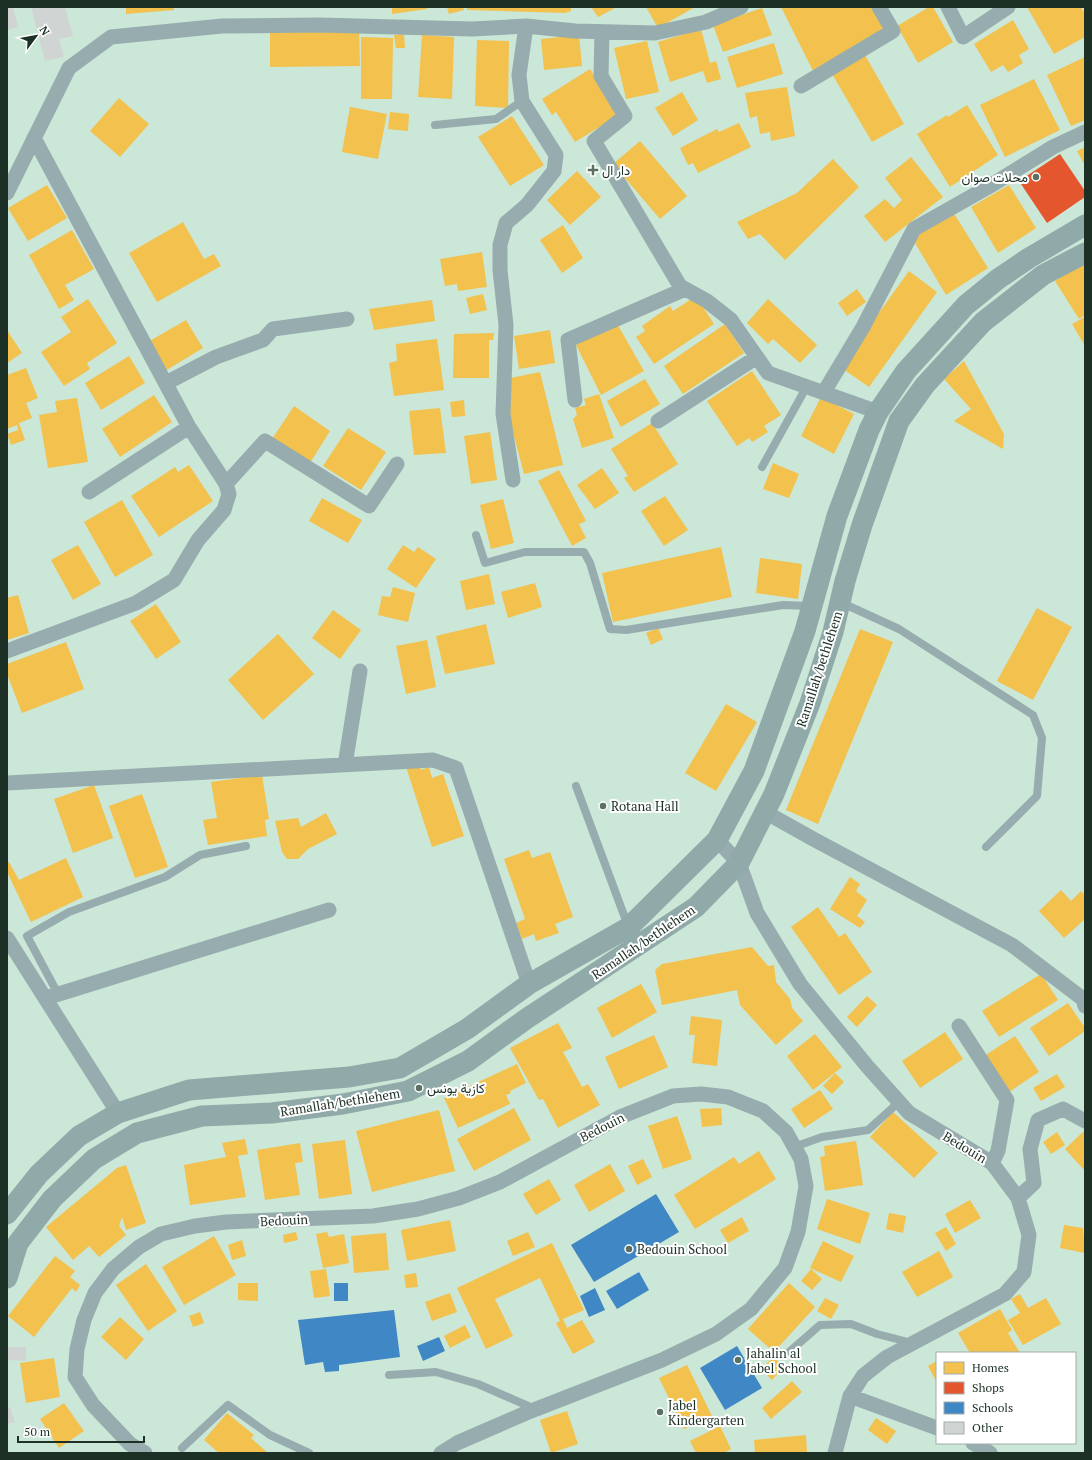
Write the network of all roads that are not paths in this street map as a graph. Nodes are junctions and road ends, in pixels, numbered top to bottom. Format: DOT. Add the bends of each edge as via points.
graph roads {
  1 [pos="741,7"];
  2 [pos="879,7"];
  3 [pos="948,7"];
  4 [pos="1008,7"];
  5 [pos="526,26"];
  6 [pos="602,32"];
  7 [pos="801,86"];
  8 [pos="522,101"];
  9 [pos="435,125"];
  10 [pos="1085,132"];
  11 [pos="34,138"];
  12 [pos="7,193"];
  13 [pos="1085,225"];
  14 [pos="1085,253"];
  15 [pos="685,289"];
  16 [pos="347,319"];
  17 [pos="757,357"];
  18 [pos="166,383"];
  19 [pos="807,386"];
  20 [pos="824,392"];
  21 [pos="575,400"];
  22 [pos="878,412"];
  23 [pos="658,420"];
  24 [pos="189,427"];
  25 [pos="397,464"];
  26 [pos="762,467"];
  27 [pos="513,480"];
  28 [pos="226,484"];
  29 [pos="88,492"];
  30 [pos="476,535"];
  31 [pos="840,602"];
  32 [pos="812,606"];
  33 [pos="7,651"];
  34 [pos="360,672"];
  35 [pos="345,765"];
  36 [pos="7,783"];
  37 [pos="576,786"];
  38 [pos="766,812"];
  39 [pos="717,840"];
  40 [pos="246,846"];
  41 [pos="986,847"];
  42 [pos="739,863"];
  43 [pos="329,910"];
  44 [pos="629,927"];
  45 [pos="7,938"];
  46 [pos="529,984"];
  47 [pos="52,996"];
  48 [pos="1085,1006"];
  49 [pos="959,1026"];
  50 [pos="899,1102"];
  51 [pos="118,1113"];
  52 [pos="1085,1121"];
  53 [pos="794,1147"];
  54 [pos="992,1163"];
  55 [pos="1018,1198"];
  56 [pos="7,1214"];
  57 [pos="7,1278"];
  58 [pos="913,1344"];
  59 [pos="789,1352"];
  60 [pos="389,1375"];
  61 [pos="850,1396"];
  62 [pos="537,1409"];
  63 [pos="936,1428"];
  64 [pos="975,1444"];
  65 [pos="182,1448"];
  66 [pos="145,1453"];
  67 [pos="309,1453"];
  68 [pos="441,1453"];
  69 [pos="835,1453"];
  70 [pos="990,1453"];
  1 -- 6 [label="street" via="706,22 656,33"];
  2 -- 7 [label="street" via="893,31"];
  3 -- 4 [label="street" via="964,37"];
  5 -- 6 [label="street"];
  5 -- 8 [label="street" via="519,75"];
  5 -- 11 [label="street" via="472,29 319,25 222,26 111,37 69,68"];
  6 -- 15 [label="street" via="601,76 625,116 594,141 680,286"];
  8 -- 9 [label="lane" via="496,118"];
  8 -- 27 [label="street" via="556,155 554,171 527,205 506,223 500,245 506,325 503,414"];
  10 -- 20 [label="street" via="1053,147 914,229 863,327"];
  11 -- 12 [label="street"];
  11 -- 18 [label="street"];
  13 -- 22 [label="main road, Ramallah/bethlehem" via="1029,258 966,305 906,371"];
  14 -- 31 [label="main road, Ramallah/bethlehem" via="1043,275 983,322 925,384 899,421 862,525"];
  15 -- 17 [label="street" via="707,301 731,320"];
  15 -- 21 [label="street" via="568,340"];
  16 -- 18 [label="street" via="273,329 263,340 216,357"];
  17 -- 19 [label="street" via="768,373"];
  17 -- 23 [label="street"];
  18 -- 24 [label="street"];
  19 -- 20 [label="street"];
  19 -- 26 [label="lane"];
  20 -- 22 [label="street"];
  22 -- 32 [label="main road, Ramallah/bethlehem" via="837,516"];
  24 -- 28 [label="street"];
  24 -- 29 [label="street"];
  25 -- 28 [label="street" via="369,506 265,441"];
  28 -- 33 [label="street" via="229,494 224,510 198,540 174,580 136,603"];
  30 -- 32 [label="lane" via="485,563 525,552 584,552 590,563 610,629 626,630 783,605"];
  31 -- 38 [label="main road, Ramallah/bethlehem" via="810,703"];
  31 -- 41 [label="lane" via="899,629 1032,715 1042,738 1037,796"];
  32 -- 39 [label="main road, Ramallah/bethlehem" via="754,771"];
  34 -- 35 [label="street"];
  35 -- 36 [label="street"];
  35 -- 46 [label="street" via="433,760 456,768"];
  37 -- 44 [label="lane"];
  38 -- 42 [label="main road, Ramallah/bethlehem"];
  38 -- 48 [label="street" via="1012,945 1083,999"];
  39 -- 42 [label="street, Bedouin"];
  39 -- 44 [label="main road, Ramallah/bethlehem"];
  40 -- 47 [label="lane" via="200,855 165,877 69,912 27,936"];
  42 -- 50 [label="street, Bedouin" via="757,913 800,984"];
  42 -- 57 [label="main road, Ramallah/bethlehem" via="696,907 526,1019 468,1061 408,1091 343,1104 202,1116 137,1133 94,1159 52,1199 18,1243"];
  43 -- 47 [label="street"];
  44 -- 46 [label="main road, Ramallah/bethlehem"];
  45 -- 47 [label="street"];
  46 -- 51 [label="main road, Ramallah/bethlehem" via="467,1029 400,1068 349,1077 264,1086 189,1090"];
  47 -- 51 [label="street"];
  49 -- 54 [label="street" via="1007,1100 998,1151"];
  50 -- 53 [label="lane" via="868,1130 822,1137"];
  50 -- 54 [label="street, Bedouin" via="909,1113"];
  51 -- 56 [label="main road, Ramallah/bethlehem" via="79,1136 39,1174"];
  52 -- 55 [label="street" via="1063,1109 1038,1120 1030,1149 1034,1183"];
  53 -- 62 [label="street, Bedouin" via="801,1159 806,1186 798,1232 785,1268 751,1309 716,1334 662,1360"];
  53 -- 66 [label="street, Bedouin" via="786,1132 763,1111 756,1108 728,1097 701,1094 673,1096 620,1117 500,1182 458,1198 418,1209 373,1216 226,1222 161,1234 139,1246 113,1269 95,1293 84,1320 77,1349 75,1377 90,1399 130,1444"];
  54 -- 55 [label="street, Bedouin"];
  55 -- 58 [label="street, Bedouin" via="1029,1235 1024,1272 1005,1294"];
  58 -- 59 [label="lane" via="851,1324 820,1325"];
  58 -- 61 [label="street, Bedouin" via="887,1357 869,1371"];
  60 -- 62 [label="lane" via="436,1372 478,1384"];
  61 -- 63 [label="street"];
  61 -- 69 [label="street, Bedouin"];
  62 -- 68 [label="street, Bedouin"];
  64 -- 70 [label="street"];
  65 -- 67 [label="lane" via="228,1405 270,1435"];
}
